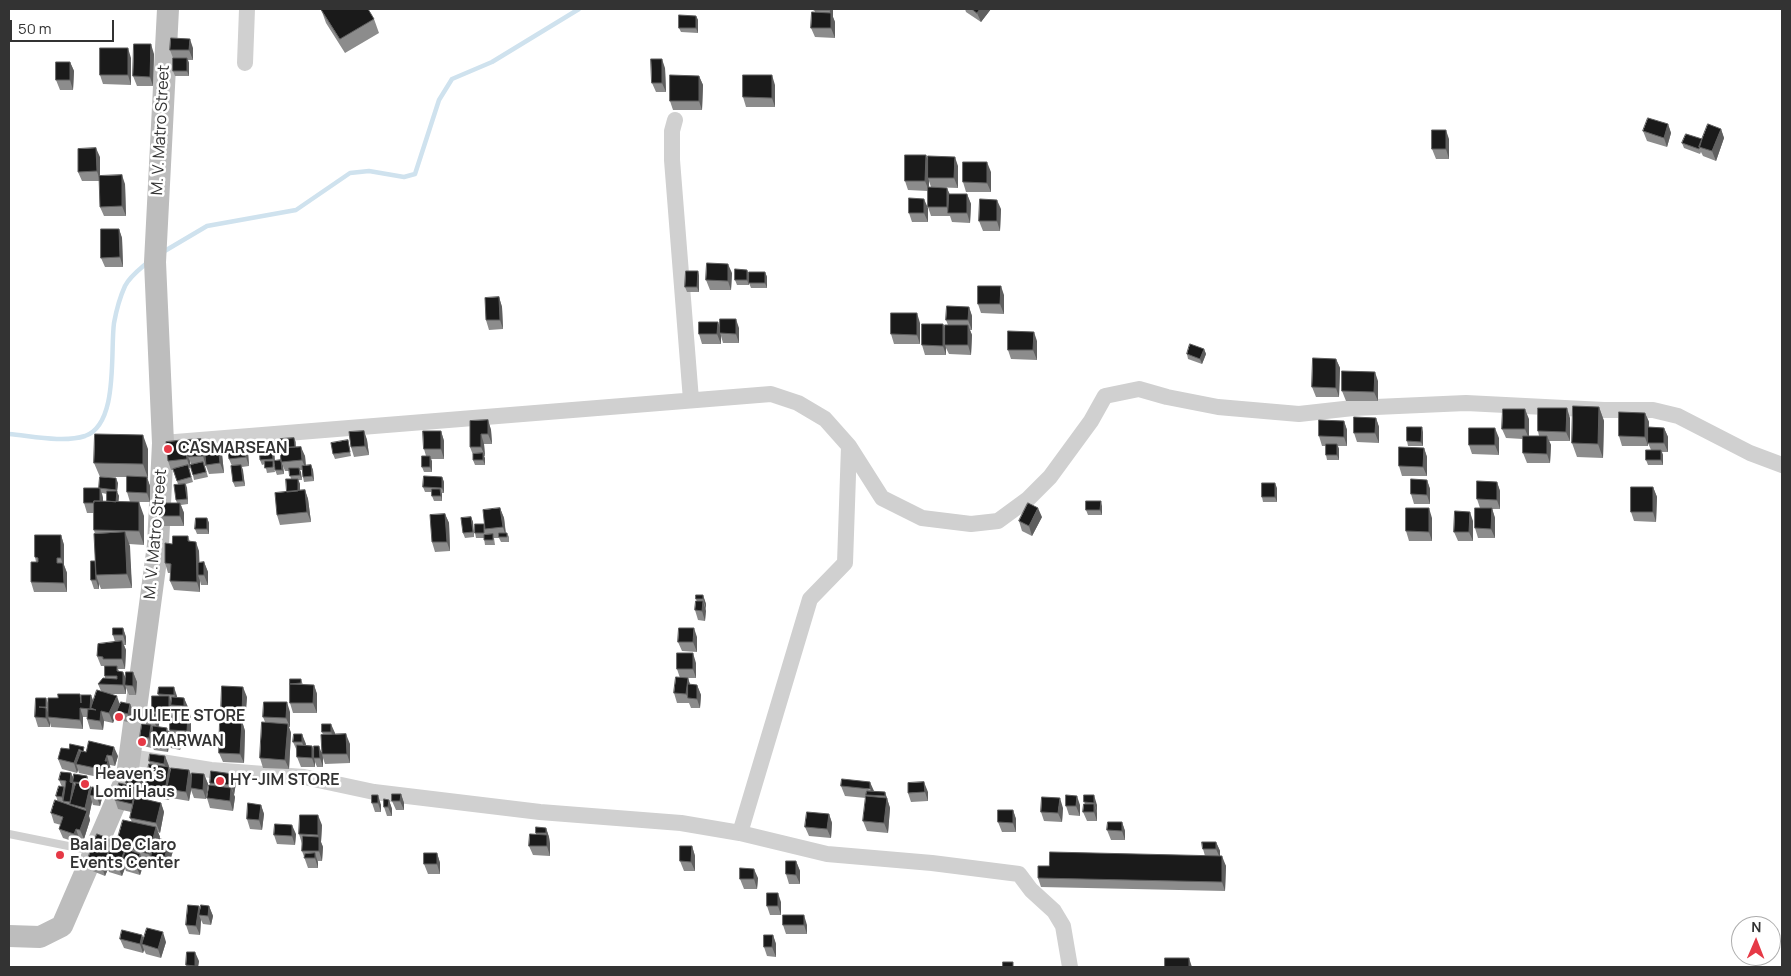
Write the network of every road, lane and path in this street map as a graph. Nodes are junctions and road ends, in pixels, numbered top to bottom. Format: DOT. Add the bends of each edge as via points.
graph roads {
  1 [pos="168,9"];
  2 [pos="247,9"];
  3 [pos="245,63"];
  4 [pos="675,120"];
  5 [pos="691,400"];
  6 [pos="163,443"];
  7 [pos="850,446"];
  8 [pos="1782,465"];
  9 [pos="130,757"];
  10 [pos="740,833"];
  11 [pos="9,834"];
  12 [pos="95,851"];
  13 [pos="9,936"];
  14 [pos="1070,967"];
  1 -- 6 [label="street, M. V. Matro Street" via="155,251"];
  2 -- 3 [label="street"];
  4 -- 5 [label="street" via="672,160"];
  5 -- 6 [label="street"];
  5 -- 7 [label="street" via="771,394 798,403 824,419"];
  6 -- 9 [label="street, M. V. Matro Street" via="158,545"];
  7 -- 8 [label="street" via="882,498 922,518 971,524 998,521 1050,477 1105,396 1139,389 1218,407 1298,414 1466,402 1653,410 1678,416 1750,453"];
  7 -- 10 [label="street" via="845,563 810,599"];
  9 -- 10 [label="street" via="211,770 304,777 374,792 540,812 681,823"];
  9 -- 12 [label="street, M. V. Matro Street" via="127,776"];
  10 -- 14 [label="street" via="827,854 1019,874 1030,890 1054,910 1064,926"];
  11 -- 12 [label="lane"];
  12 -- 13 [label="street, M. V. Matro Street" via="62,926 40,937"];
}
